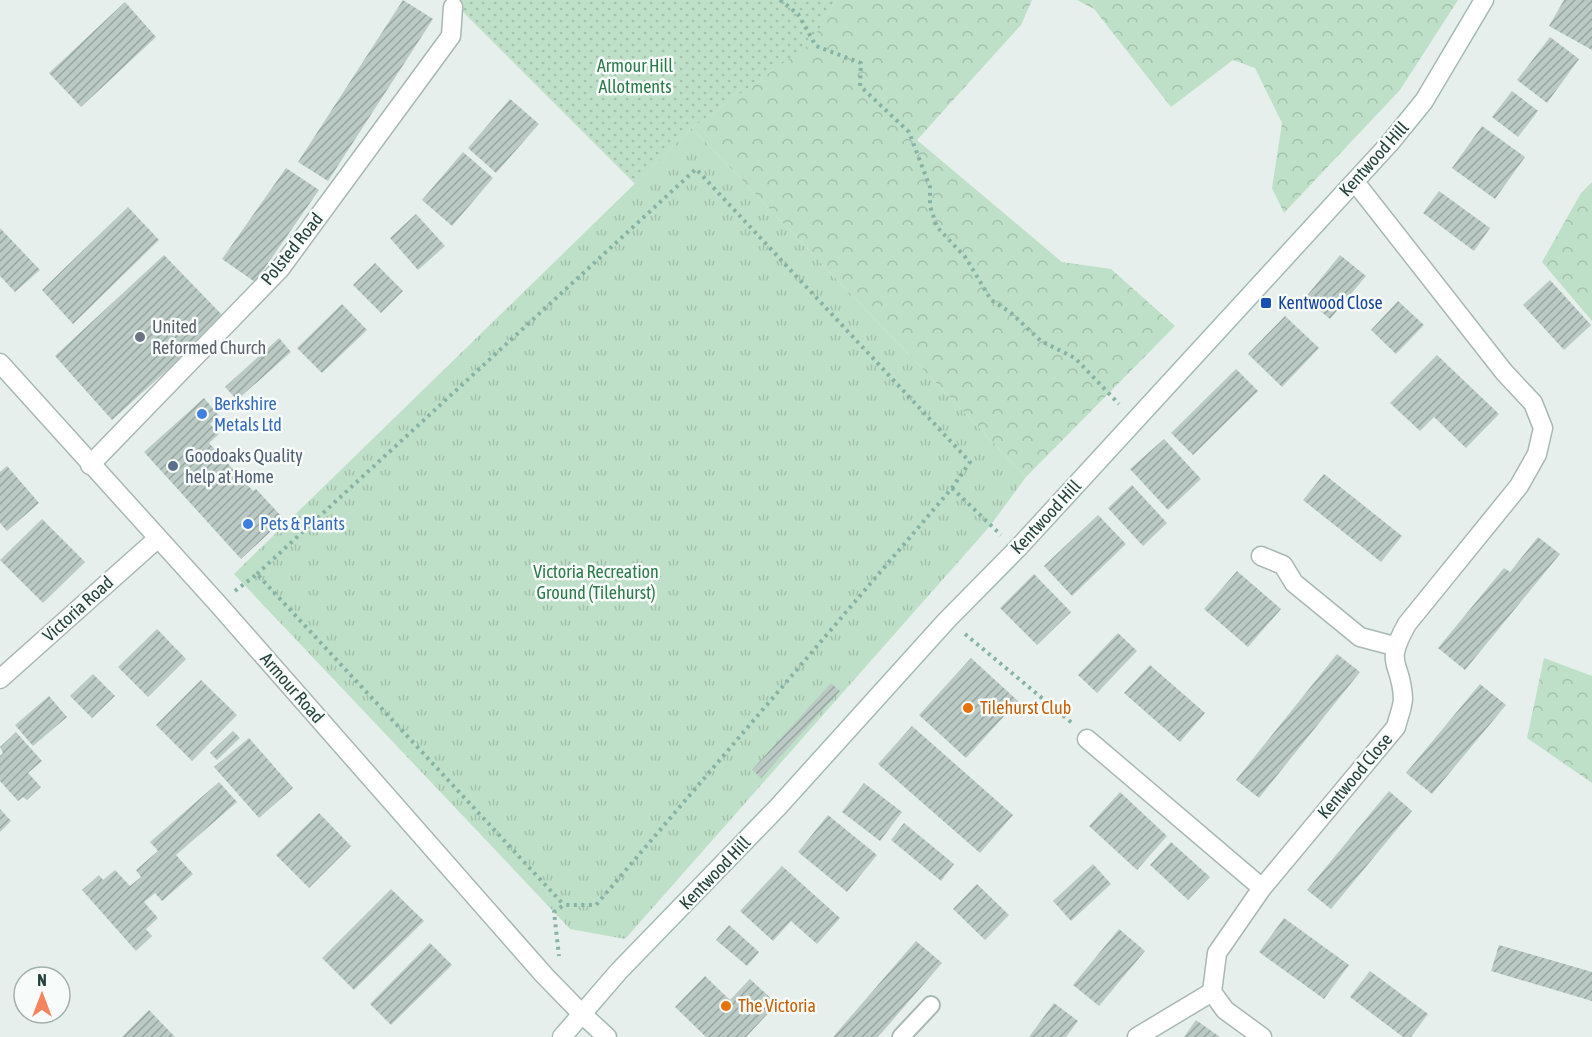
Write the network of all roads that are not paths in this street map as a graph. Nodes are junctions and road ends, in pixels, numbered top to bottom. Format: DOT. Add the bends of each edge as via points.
graph roads {
  1 [pos="1484,0"];
  2 [pos="453,7"];
  3 [pos="1354,182"];
  4 [pos="0,363"];
  5 [pos="90,465"];
  6 [pos="157,539"];
  7 [pos="1261,556"];
  8 [pos="1394,646"];
  9 [pos="0,679"];
  10 [pos="1087,739"];
  11 [pos="1262,888"];
  12 [pos="1212,992"];
  13 [pos="931,1005"];
  14 [pos="582,1014"];
  15 [pos="562,1037"];
  16 [pos="607,1037"];
  17 [pos="901,1037"];
  18 [pos="1137,1037"];
  19 [pos="1262,1037"];
  1 -- 3 [label="street, Kentwood Hill" via="1424,101"];
  2 -- 5 [label="street, Polsted Road" via="452,36 280,269"];
  3 -- 8 [label="street" via="1504,372 1533,403 1543,428 1537,454 1519,486 1407,624"];
  3 -- 14 [label="street, Kentwood Hill"];
  4 -- 5 [label="street, Armour Road"];
  5 -- 6 [label="street, Armour Road"];
  6 -- 9 [label="street, Victoria Road"];
  6 -- 14 [label="street, Armour Road"];
  7 -- 8 [label="street" via="1283,565 1294,583 1360,637"];
  8 -- 11 [label="street, Kentwood Close" via="1403,699 1396,727"];
  10 -- 11 [label="street"];
  11 -- 12 [label="street, Kentwood Close" via="1217,952"];
  12 -- 18 [label="street"];
  12 -- 19 [label="street" via="1225,1010"];
  13 -- 17 [label="lane"];
  14 -- 15 [label="street, Kentwood Hill"];
  14 -- 16 [label="street, Armour Road"];
}
